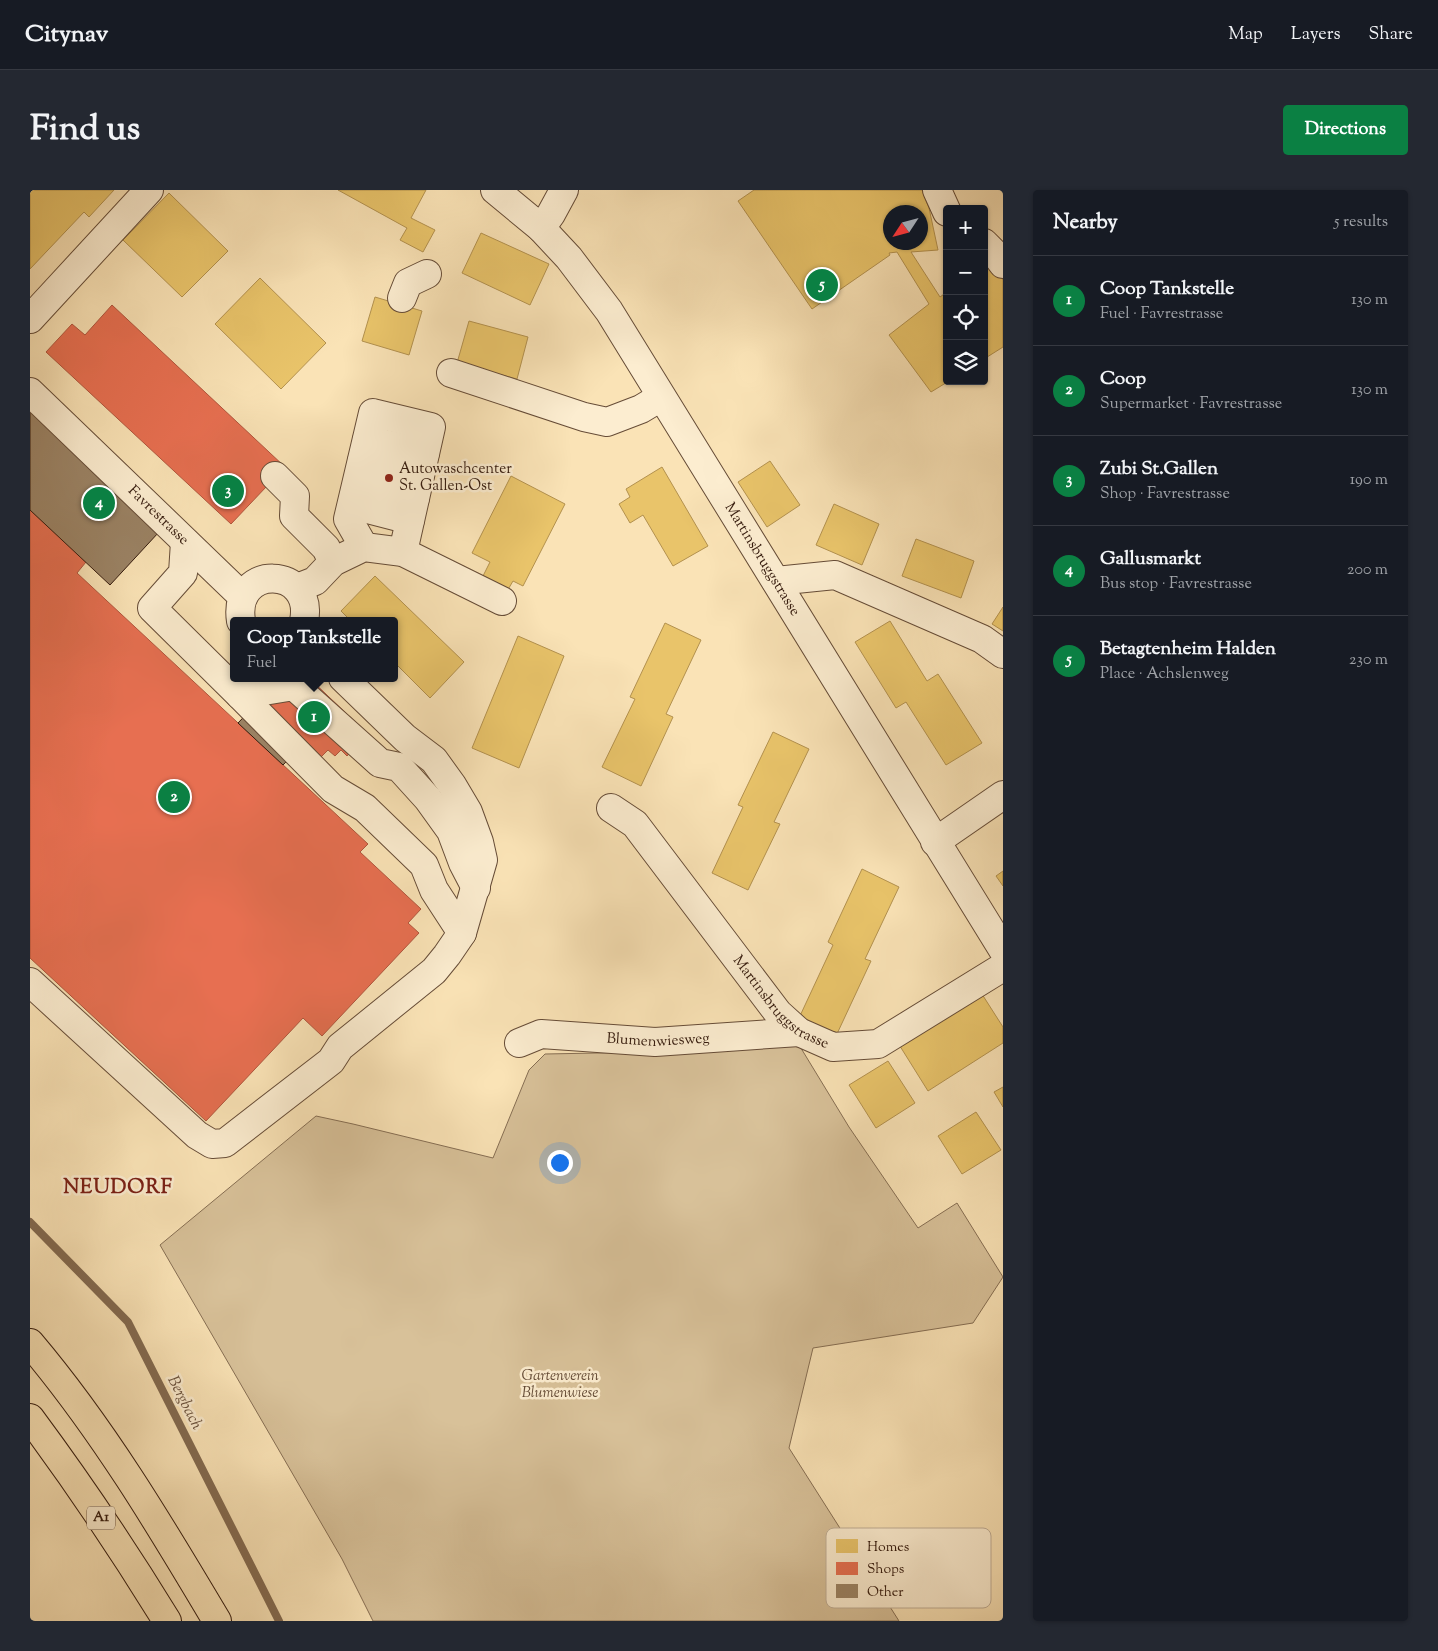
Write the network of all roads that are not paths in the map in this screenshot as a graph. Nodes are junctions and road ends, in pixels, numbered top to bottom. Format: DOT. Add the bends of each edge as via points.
graph roads {
  1 [pos="149,190"];
  2 [pos="495,190"];
  3 [pos="564,190"];
  4 [pos="937,190"];
  5 [pos="944,205"];
  6 [pos="541,228"];
  7 [pos="988,247"];
  8 [pos="1003,264"];
  9 [pos="427,274"];
  10 [pos="402,298"];
  11 [pos="30,319"];
  12 [pos="451,373"];
  13 [pos="30,392"];
  14 [pos="661,397"];
  15 [pos="359,473"];
  16 [pos="275,476"];
  17 [pos="417,486"];
  18 [pos="185,542"];
  19 [pos="364,547"];
  20 [pos="403,552"];
  21 [pos="333,562"];
  22 [pos="776,581"];
  23 [pos="297,588"];
  24 [pos="502,601"];
  25 [pos="242,609"];
  26 [pos="305,617"];
  27 [pos="1003,654"];
  28 [pos="346,682"];
  29 [pos="240,695"];
  30 [pos="404,753"];
  31 [pos="1003,795"];
  32 [pos="610,808"];
  33 [pos="935,842"];
  34 [pos="476,888"];
  35 [pos="462,933"];
  36 [pos="1003,950"];
  37 [pos="1003,967"];
  38 [pos="30,982"];
  39 [pos="799,1032"];
  40 [pos="519,1042"];
  41 [pos="31,1343"];
  42 [pos="30,1418"];
  43 [pos="167,1621"];
  44 [pos="216,1621"];
  1 -- 11 [label="street"];
  2 -- 6 [label="street, Martinsbruggstrasse"];
  3 -- 6 [label="street"];
  4 -- 5 [label="street"];
  6 -- 14 [label="street, Martinsbruggstrasse" via="569,258 609,311"];
  7 -- 8 [label="street"];
  9 -- 10 [label="street" via="408,282"];
  12 -- 14 [label="street" via="607,422"];
  13 -- 18 [label="street, Favrestrasse"];
  14 -- 22 [label="street, Martinsbruggstrasse"];
  15 -- 17 [label="street"];
  15 -- 17 [label="street"];
  15 -- 17 [label="street" via="373,413 431,427"];
  15 -- 19 [label="street" via="348,519"];
  16 -- 21 [label="street" via="295,496 283,518 326,548"];
  17 -- 20 [label="street"];
  18 -- 25 [label="street, Favrestrasse"];
  18 -- 29 [label="street" via="183,573 152,608"];
  19 -- 20 [label="street"];
  19 -- 21 [label="street"];
  20 -- 24 [label="street"];
  21 -- 23 [label="street" via="315,581"];
  22 -- 27 [label="street" via="835,575 982,639"];
  22 -- 33 [label="street, Martinsbruggstrasse"];
  23 -- 25 [label="street, Favrestrasse" via="287,581 259,580 250,587"];
  23 -- 26 [label="street" via="304,600"];
  28 -- 30 [label="street"];
  29 -- 30 [label="street" via="294,686 380,764"];
  29 -- 35 [label="street" via="332,789 365,808 424,865 434,890"];
  30 -- 34 [label="street" via="428,799 451,831"];
  30 -- 34 [label="street" via="434,760 468,812 483,860"];
  31 -- 33 [label="street"];
  32 -- 39 [label="street, Martinsbruggstrasse" via="635,824 778,1013"];
  33 -- 36 [label="street, Martinsbruggstrasse"];
  34 -- 35 [label="street"];
  35 -- 38 [label="street" via="434,971 340,1047 331,1061 225,1144 212,1144 197,1135"];
  37 -- 39 [label="street, Martinsbruggstrasse" via="878,1044 833,1047"];
  39 -- 40 [label="street, Blumenwiesweg" via="655,1042 541,1034"];
  41 -- 44 [label="highway" via="108,1446"];
  42 -- 43 [label="highway, A1" via="86,1496"];
}
